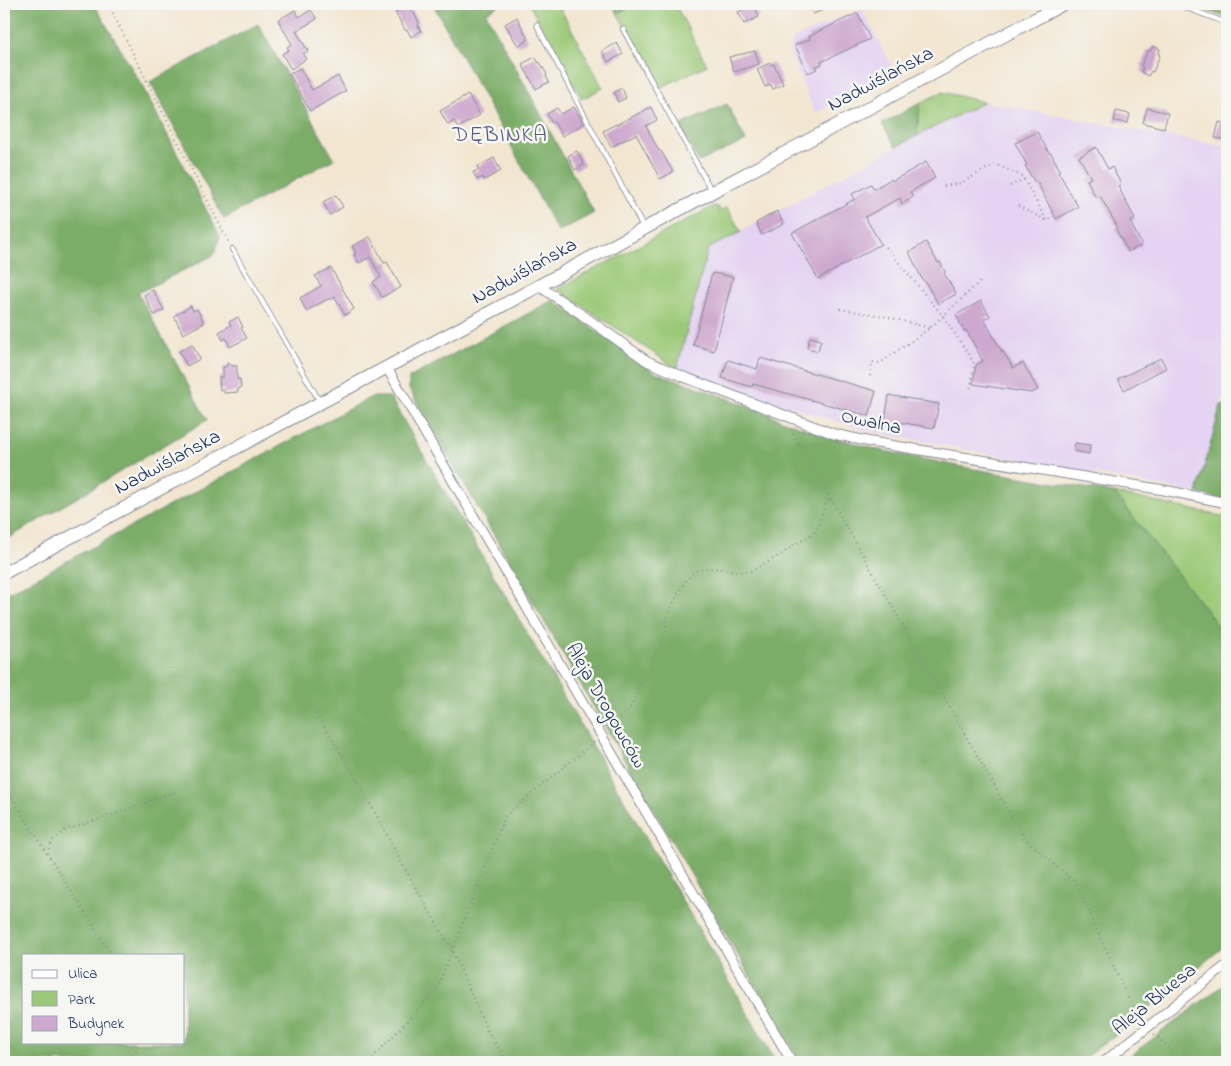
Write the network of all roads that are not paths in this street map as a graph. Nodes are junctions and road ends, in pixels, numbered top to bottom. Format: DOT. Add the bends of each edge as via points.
graph roads {
  1 [pos="1063,4"];
  2 [pos="1176,4"];
  3 [pos="1227,23"];
  4 [pos="537,25"];
  5 [pos="623,29"];
  6 [pos="712,192"];
  7 [pos="644,229"];
  8 [pos="232,249"];
  9 [pos="539,286"];
  10 [pos="387,368"];
  11 [pos="320,403"];
  12 [pos="1227,503"];
  13 [pos="4,573"];
  14 [pos="1227,965"];
  15 [pos="792,1062"];
  16 [pos="1104,1062"];
  1 -- 6 [label="main road, Nadwiślańska"];
  2 -- 3 [label="lane"];
  4 -- 7 [label="lane"];
  5 -- 6 [label="lane"];
  6 -- 7 [label="main road, Nadwiślańska"];
  7 -- 9 [label="main road, Nadwiślańska"];
  8 -- 11 [label="lane"];
  9 -- 10 [label="main road, Nadwiślańska"];
  9 -- 12 [label="street, Owalna" via="647,361 834,434"];
  10 -- 11 [label="main road, Nadwiślańska"];
  10 -- 15 [label="street, Aleja Drogowców"];
  11 -- 13 [label="main road, Nadwiślańska"];
  14 -- 16 [label="street, Aleja Bluesa"];
}
